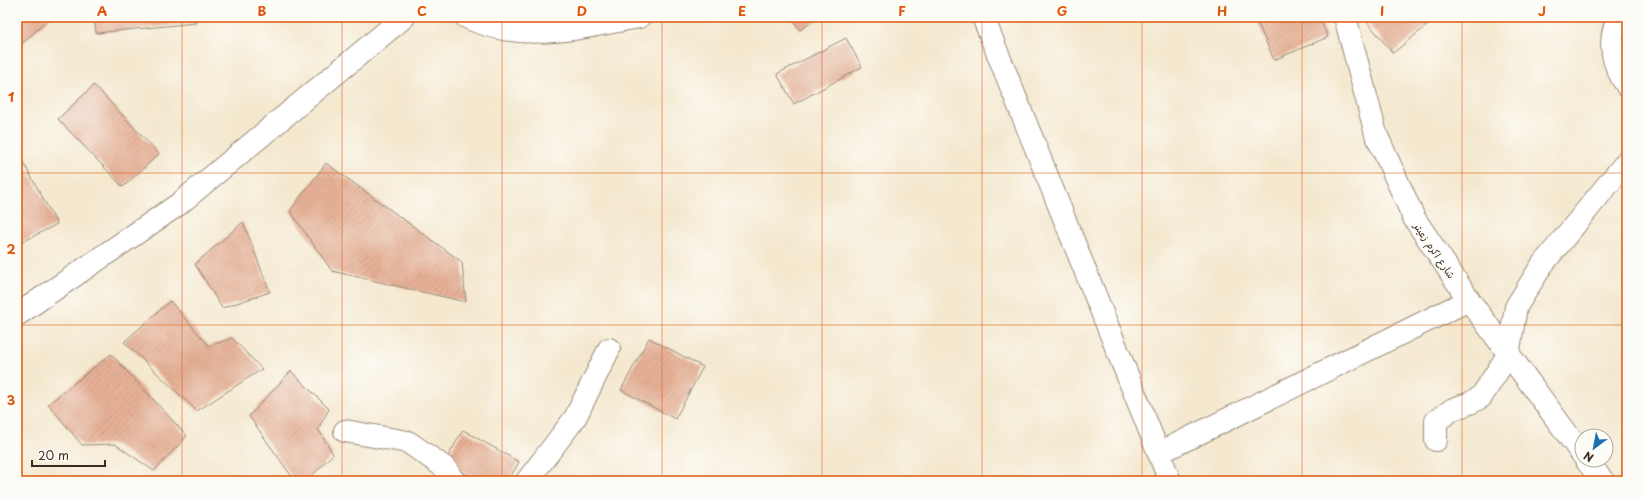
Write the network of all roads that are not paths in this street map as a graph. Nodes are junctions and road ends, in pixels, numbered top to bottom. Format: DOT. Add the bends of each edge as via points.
graph roads {
  1 [pos="404,17"];
  2 [pos="466,17"];
  3 [pos="639,17"];
  4 [pos="983,17"];
  5 [pos="1345,17"];
  6 [pos="1618,17"];
  7 [pos="1627,86"];
  8 [pos="1627,161"];
  9 [pos="46,295"];
  10 [pos="17,297"];
  11 [pos="1469,300"];
  12 [pos="17,315"];
  13 [pos="609,349"];
  14 [pos="1508,355"];
  15 [pos="345,431"];
  16 [pos="1436,440"];
  17 [pos="1574,443"];
  18 [pos="1159,453"];
  19 [pos="1592,468"];
  20 [pos="454,481"];
  21 [pos="527,481"];
  22 [pos="1170,481"];
  23 [pos="1603,481"];
  1 -- 9 [label="street" via="179,204"];
  2 -- 3 [label="street" via="496,28 547,33"];
  4 -- 18 [label="street"];
  5 -- 11 [label="street, شارع اكرم زعيتر" via="1376,134 1414,218"];
  6 -- 7 [label="street" via="1612,40 1613,54 1615,65"];
  8 -- 14 [label="street" via="1542,265 1516,306"];
  9 -- 10 [label="street"];
  9 -- 12 [label="street"];
  11 -- 14 [label="street, شارع اكرم زعيتر"];
  11 -- 18 [label="street"];
  13 -- 21 [label="street" via="574,418"];
  14 -- 16 [label="street" via="1481,397 1453,409 1436,421"];
  14 -- 17 [label="street, شارع اكرم زعيتر"];
  15 -- 20 [label="street" via="408,442 444,467"];
  18 -- 22 [label="street"];
  19 -- 23 [label="street"];
}
